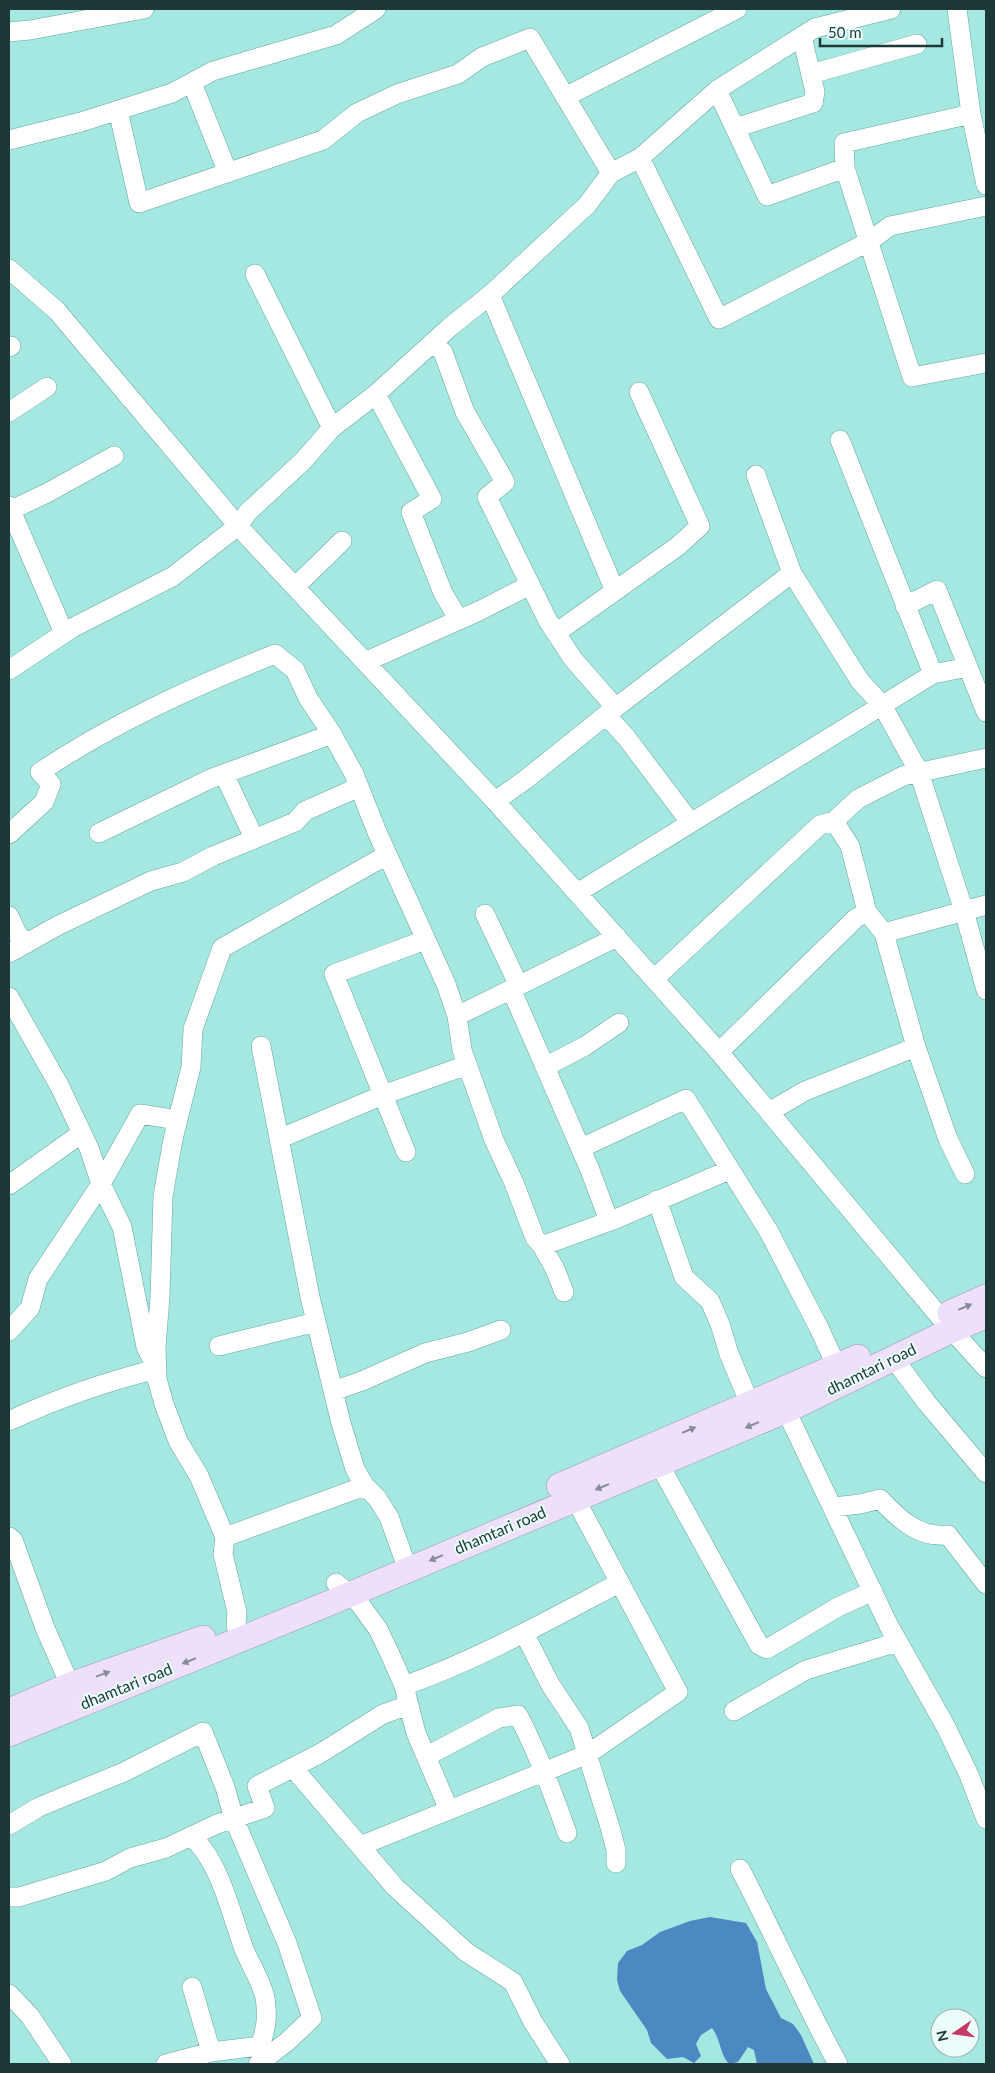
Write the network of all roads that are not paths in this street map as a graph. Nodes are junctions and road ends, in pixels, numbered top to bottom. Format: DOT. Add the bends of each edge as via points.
graph roads {
  1 [pos="144,9"];
  2 [pos="376,9"];
  3 [pos="737,9"];
  4 [pos="891,9"];
  5 [pos="957,9"];
  6 [pos="9,32"];
  7 [pos="802,37"];
  8 [pos="917,44"];
  9 [pos="811,74"];
  10 [pos="192,83"];
  11 [pos="717,90"];
  12 [pos="565,97"];
  13 [pos="118,110"];
  14 [pos="971,114"];
  15 [pos="735,128"];
  16 [pos="9,140"];
  17 [pos="640,158"];
  18 [pos="845,168"];
  19 [pos="228,173"];
  20 [pos="612,173"];
  21 [pos="986,185"];
  22 [pos="986,206"];
  23 [pos="870,240"];
  24 [pos="9,269"];
  25 [pos="255,274"];
  26 [pos="490,295"];
  27 [pos="432,343"];
  28 [pos="986,362"];
  29 [pos="47,387"];
  30 [pos="639,392"];
  31 [pos="376,394"];
  32 [pos="9,412"];
  33 [pos="332,428"];
  34 [pos="840,440"];
  35 [pos="114,456"];
  36 [pos="756,475"];
  37 [pos="9,509"];
  38 [pos="238,526"];
  39 [pos="342,541"];
  40 [pos="792,573"];
  41 [pos="530,585"];
  42 [pos="294,587"];
  43 [pos="615,591"];
  44 [pos="905,606"];
  45 [pos="459,620"];
  46 [pos="64,633"];
  47 [pos="556,633"];
  48 [pos="365,662"];
  49 [pos="968,668"];
  50 [pos="9,670"];
  51 [pos="933,674"];
  52 [pos="882,705"];
  53 [pos="610,711"];
  54 [pos="986,712"];
  55 [pos="332,734"];
  56 [pos="986,758"];
  57 [pos="919,772"];
  58 [pos="224,774"];
  59 [pos="359,787"];
  60 [pos="495,801"];
  61 [pos="834,821"];
  62 [pos="690,822"];
  63 [pos="99,833"];
  64 [pos="9,834"];
  65 [pos="254,838"];
  66 [pos="387,855"];
  67 [pos="577,892"];
  68 [pos="986,905"];
  69 [pos="964,911"];
  70 [pos="867,912"];
  71 [pos="485,914"];
  72 [pos="9,916"];
  73 [pos="884,933"];
  74 [pos="617,937"];
  75 [pos="425,940"];
  76 [pos="26,944"];
  77 [pos="9,953"];
  78 [pos="654,980"];
  79 [pos="516,988"];
  80 [pos="986,990"];
  81 [pos="9,997"];
  82 [pos="457,1016"];
  83 [pos="620,1023"];
  84 [pos="261,1046"];
  85 [pos="916,1047"];
  86 [pos="719,1052"];
  87 [pos="467,1065"];
  88 [pos="545,1067"];
  89 [pos="383,1095"];
  90 [pos="769,1112"];
  91 [pos="178,1120"];
  92 [pos="82,1133"];
  93 [pos="281,1138"];
  94 [pos="581,1148"];
  95 [pos="406,1152"];
  96 [pos="729,1170"];
  97 [pos="965,1174"];
  98 [pos="101,1184"];
  99 [pos="9,1186"];
  100 [pos="656,1200"];
  101 [pos="609,1221"];
  102 [pos="542,1246"];
  103 [pos="564,1292"];
  104 [pos="986,1297"];
  105 [pos="986,1316"];
  106 [pos="316,1322"];
  107 [pos="946,1324"];
  108 [pos="501,1330"];
  109 [pos="9,1331"];
  110 [pos="219,1346"];
  111 [pos="894,1359"];
  112 [pos="837,1367"];
  113 [pos="986,1368"];
  114 [pos="157,1369"];
  115 [pos="333,1391"];
  116 [pos="782,1401"];
  117 [pos="750,1404"];
  118 [pos="9,1421"];
  119 [pos="655,1456"];
  120 [pos="986,1473"];
  121 [pos="365,1486"];
  122 [pos="571,1491"];
  123 [pos="834,1506"];
  124 [pos="9,1537"];
  125 [pos="225,1537"];
  126 [pos="404,1562"];
  127 [pos="620,1583"];
  128 [pos="986,1584"];
  129 [pos="342,1588"];
  130 [pos="873,1591"];
  131 [pos="236,1626"];
  132 [pos="524,1633"];
  133 [pos="898,1642"];
  134 [pos="70,1686"];
  135 [pos="404,1686"];
  136 [pos="408,1705"];
  137 [pos="9,1711"];
  138 [pos="734,1711"];
  139 [pos="9,1734"];
  140 [pos="588,1754"];
  141 [pos="427,1756"];
  142 [pos="294,1768"];
  143 [pos="544,1771"];
  144 [pos="449,1810"];
  145 [pos="234,1819"];
  146 [pos="986,1819"];
  147 [pos="9,1825"];
  148 [pos="567,1833"];
  149 [pos="191,1836"];
  150 [pos="360,1846"];
  151 [pos="616,1863"];
  152 [pos="740,1870"];
  153 [pos="9,1897"];
  154 [pos="192,1988"];
  155 [pos="9,1994"];
  156 [pos="211,2052"];
  157 [pos="62,2064"];
  158 [pos="166,2064"];
  159 [pos="258,2064"];
  160 [pos="560,2064"];
  161 [pos="838,2064"];
  1 -- 6 [label="street"];
  2 -- 10 [label="street" via="336,35 213,72"];
  3 -- 12 [label="street"];
  4 -- 7 [label="street" via="815,28"];
  5 -- 14 [label="street"];
  7 -- 9 [label="street"];
  7 -- 11 [label="street"];
  8 -- 9 [label="street"];
  9 -- 15 [label="street" via="816,92 813,103"];
  10 -- 13 [label="street" via="172,93"];
  10 -- 19 [label="street"];
  11 -- 15 [label="street"];
  11 -- 17 [label="street"];
  12 -- 19 [label="street" via="530,38 482,57 458,74 397,94 357,113 323,140"];
  12 -- 20 [label="street"];
  13 -- 16 [label="street"];
  13 -- 19 [label="street" via="139,203"];
  14 -- 18 [label="street" via="844,143"];
  14 -- 21 [label="street"];
  15 -- 18 [label="street" via="766,196"];
  17 -- 20 [label="street"];
  17 -- 23 [label="street" via="719,319"];
  18 -- 23 [label="street"];
  20 -- 26 [label="street" via="588,205"];
  22 -- 23 [label="street" via="890,226"];
  23 -- 28 [label="street" via="912,377"];
  24 -- 38 [label="street" via="57,311"];
  25 -- 33 [label="street"];
  26 -- 27 [label="street"];
  26 -- 43 [label="street"];
  27 -- 31 [label="street"];
  27 -- 41 [label="street" via="443,352 465,412 505,482 487,497"];
  29 -- 32 [label="street"];
  30 -- 43 [label="street" via="700,526 678,546"];
  31 -- 33 [label="street"];
  31 -- 45 [label="street" via="432,499 411,512 443,593"];
  33 -- 38 [label="street"];
  34 -- 44 [label="street"];
  35 -- 37 [label="street"];
  36 -- 40 [label="street"];
  37 -- 46 [label="street"];
  38 -- 42 [label="street"];
  38 -- 46 [label="street" via="172,577"];
  39 -- 42 [label="street"];
  40 -- 52 [label="street" via="860,681"];
  40 -- 53 [label="street"];
  41 -- 45 [label="street"];
  41 -- 47 [label="street"];
  42 -- 48 [label="street"];
  43 -- 47 [label="street"];
  44 -- 49 [label="street" via="938,590"];
  44 -- 51 [label="street"];
  45 -- 48 [label="street"];
  46 -- 50 [label="street"];
  47 -- 53 [label="street"];
  48 -- 60 [label="street"];
  49 -- 51 [label="street"];
  49 -- 54 [label="street"];
  51 -- 52 [label="street"];
  52 -- 57 [label="street"];
  52 -- 62 [label="street"];
  53 -- 60 [label="street"];
  53 -- 62 [label="street"];
  55 -- 58 [label="street"];
  55 -- 59 [label="street"];
  55 -- 64 [label="street" via="308,698 295,670 274,654 180,694 80,745 40,772 51,784 44,802"];
  56 -- 57 [label="street"];
  57 -- 61 [label="street" via="903,776 858,799"];
  57 -- 69 [label="street"];
  58 -- 63 [label="street"];
  58 -- 65 [label="street"];
  59 -- 65 [label="street" via="305,811 295,822"];
  59 -- 66 [label="street"];
  60 -- 67 [label="street"];
  61 -- 70 [label="street" via="850,846"];
  61 -- 78 [label="street" via="820,825"];
  62 -- 67 [label="street"];
  65 -- 76 [label="street" via="184,872 151,881"];
  66 -- 75 [label="street"];
  66 -- 91 [label="street" via="222,948 193,1029 191,1067"];
  67 -- 74 [label="street"];
  68 -- 69 [label="street"];
  69 -- 73 [label="street"];
  69 -- 80 [label="street"];
  70 -- 73 [label="street"];
  70 -- 86 [label="street" via="856,918"];
  71 -- 79 [label="street"];
  72 -- 76 [label="street"];
  73 -- 85 [label="street"];
  74 -- 78 [label="street"];
  74 -- 79 [label="street"];
  75 -- 82 [label="street"];
  75 -- 89 [label="street" via="334,974"];
  76 -- 77 [label="street"];
  78 -- 86 [label="street"];
  79 -- 82 [label="street"];
  79 -- 88 [label="street"];
  81 -- 92 [label="street"];
  82 -- 87 [label="street"];
  83 -- 88 [label="street"];
  84 -- 93 [label="street"];
  85 -- 90 [label="street" via="805,1091"];
  85 -- 97 [label="street" via="948,1139"];
  86 -- 90 [label="street"];
  87 -- 89 [label="street"];
  87 -- 102 [label="street" via="525,1216"];
  88 -- 94 [label="street"];
  89 -- 93 [label="street"];
  89 -- 95 [label="street"];
  90 -- 107 [label="street"];
  91 -- 98 [label="street" via="140,1114"];
  91 -- 114 [label="street" via="163,1196"];
  92 -- 98 [label="street"];
  92 -- 99 [label="street"];
  93 -- 106 [label="street"];
  94 -- 96 [label="street" via="686,1099"];
  94 -- 101 [label="street"];
  96 -- 100 [label="street"];
  96 -- 112 [label="street" via="768,1230"];
  98 -- 109 [label="street" via="38,1279 30,1308"];
  98 -- 114 [label="street" via="122,1227 146,1347"];
  100 -- 101 [label="street"];
  100 -- 117 [label="street" via="684,1277 710,1301"];
  101 -- 102 [label="street"];
  102 -- 103 [label="street"];
  107 -- 104 [label="main road, one-way"];
  105 -- 107 [label="main road, dhamtari road"];
  106 -- 110 [label="street"];
  106 -- 115 [label="street"];
  107 -- 111 [label="main road, dhamtari road"];
  107 -- 112 [label="main road"];
  107 -- 113 [label="street"];
  108 -- 115 [label="street" via="425,1353"];
  111 -- 116 [label="main road, dhamtari road"];
  111 -- 120 [label="street"];
  112 -- 116 [label="main road"];
  114 -- 118 [label="street" via="122,1378"];
  114 -- 125 [label="street" via="164,1404 178,1441 199,1476"];
  115 -- 121 [label="street" via="354,1469"];
  116 -- 117 [label="main road"];
  116 -- 119 [label="main road, dhamtari road, one-way"];
  116 -- 123 [label="street"];
  119 -- 117 [label="main road, one-way"];
  119 -- 122 [label="main road"];
  119 -- 130 [label="street" via="759,1645 767,1649 838,1607"];
  121 -- 125 [label="street"];
  121 -- 126 [label="street" via="390,1517"];
  122 -- 126 [label="main road"];
  122 -- 127 [label="street"];
  123 -- 128 [label="street" via="880,1499 904,1524 934,1537 948,1535"];
  123 -- 130 [label="street"];
  124 -- 134 [label="street" via="13,1540"];
  125 -- 131 [label="street" via="223,1554 237,1612"];
  126 -- 129 [label="main road"];
  127 -- 132 [label="street"];
  127 -- 140 [label="street" via="678,1692"];
  129 -- 131 [label="main road"];
  129 -- 135 [label="street" via="359,1603 378,1629"];
  129 -- 139 [label="main road, dhamtari road, one-way"];
  130 -- 133 [label="street"];
  134 -- 131 [label="main road, one-way"];
  132 -- 135 [label="street" via="440,1673"];
  132 -- 140 [label="street" via="550,1684 579,1728"];
  133 -- 138 [label="street" via="806,1670"];
  133 -- 146 [label="street" via="970,1775"];
  134 -- 137 [label="main road"];
  135 -- 136 [label="street"];
  136 -- 141 [label="street"];
  136 -- 142 [label="street" via="383,1714"];
  140 -- 143 [label="street"];
  140 -- 151 [label="street" via="616,1850"];
  141 -- 143 [label="street" via="500,1718 518,1715"];
  141 -- 144 [label="street"];
  142 -- 145 [label="street" via="257,1786 264,1808"];
  142 -- 150 [label="street"];
  143 -- 144 [label="street"];
  143 -- 148 [label="street"];
  144 -- 150 [label="street"];
  145 -- 147 [label="street" via="203,1732 124,1772 39,1807"];
  145 -- 149 [label="street"];
  145 -- 159 [label="street" via="286,1943 312,2018"];
  149 -- 153 [label="street" via="106,1870 19,1897"];
  149 -- 156 [label="street" via="198,1842 220,1880 264,1996 267,2025 260,2046"];
  150 -- 160 [label="street" via="395,1887 436,1926 466,1952 513,1982 533,2022"];
  152 -- 161 [label="street"];
  154 -- 156 [label="street"];
  155 -- 157 [label="street" via="30,2016"];
  156 -- 158 [label="street"];
}
